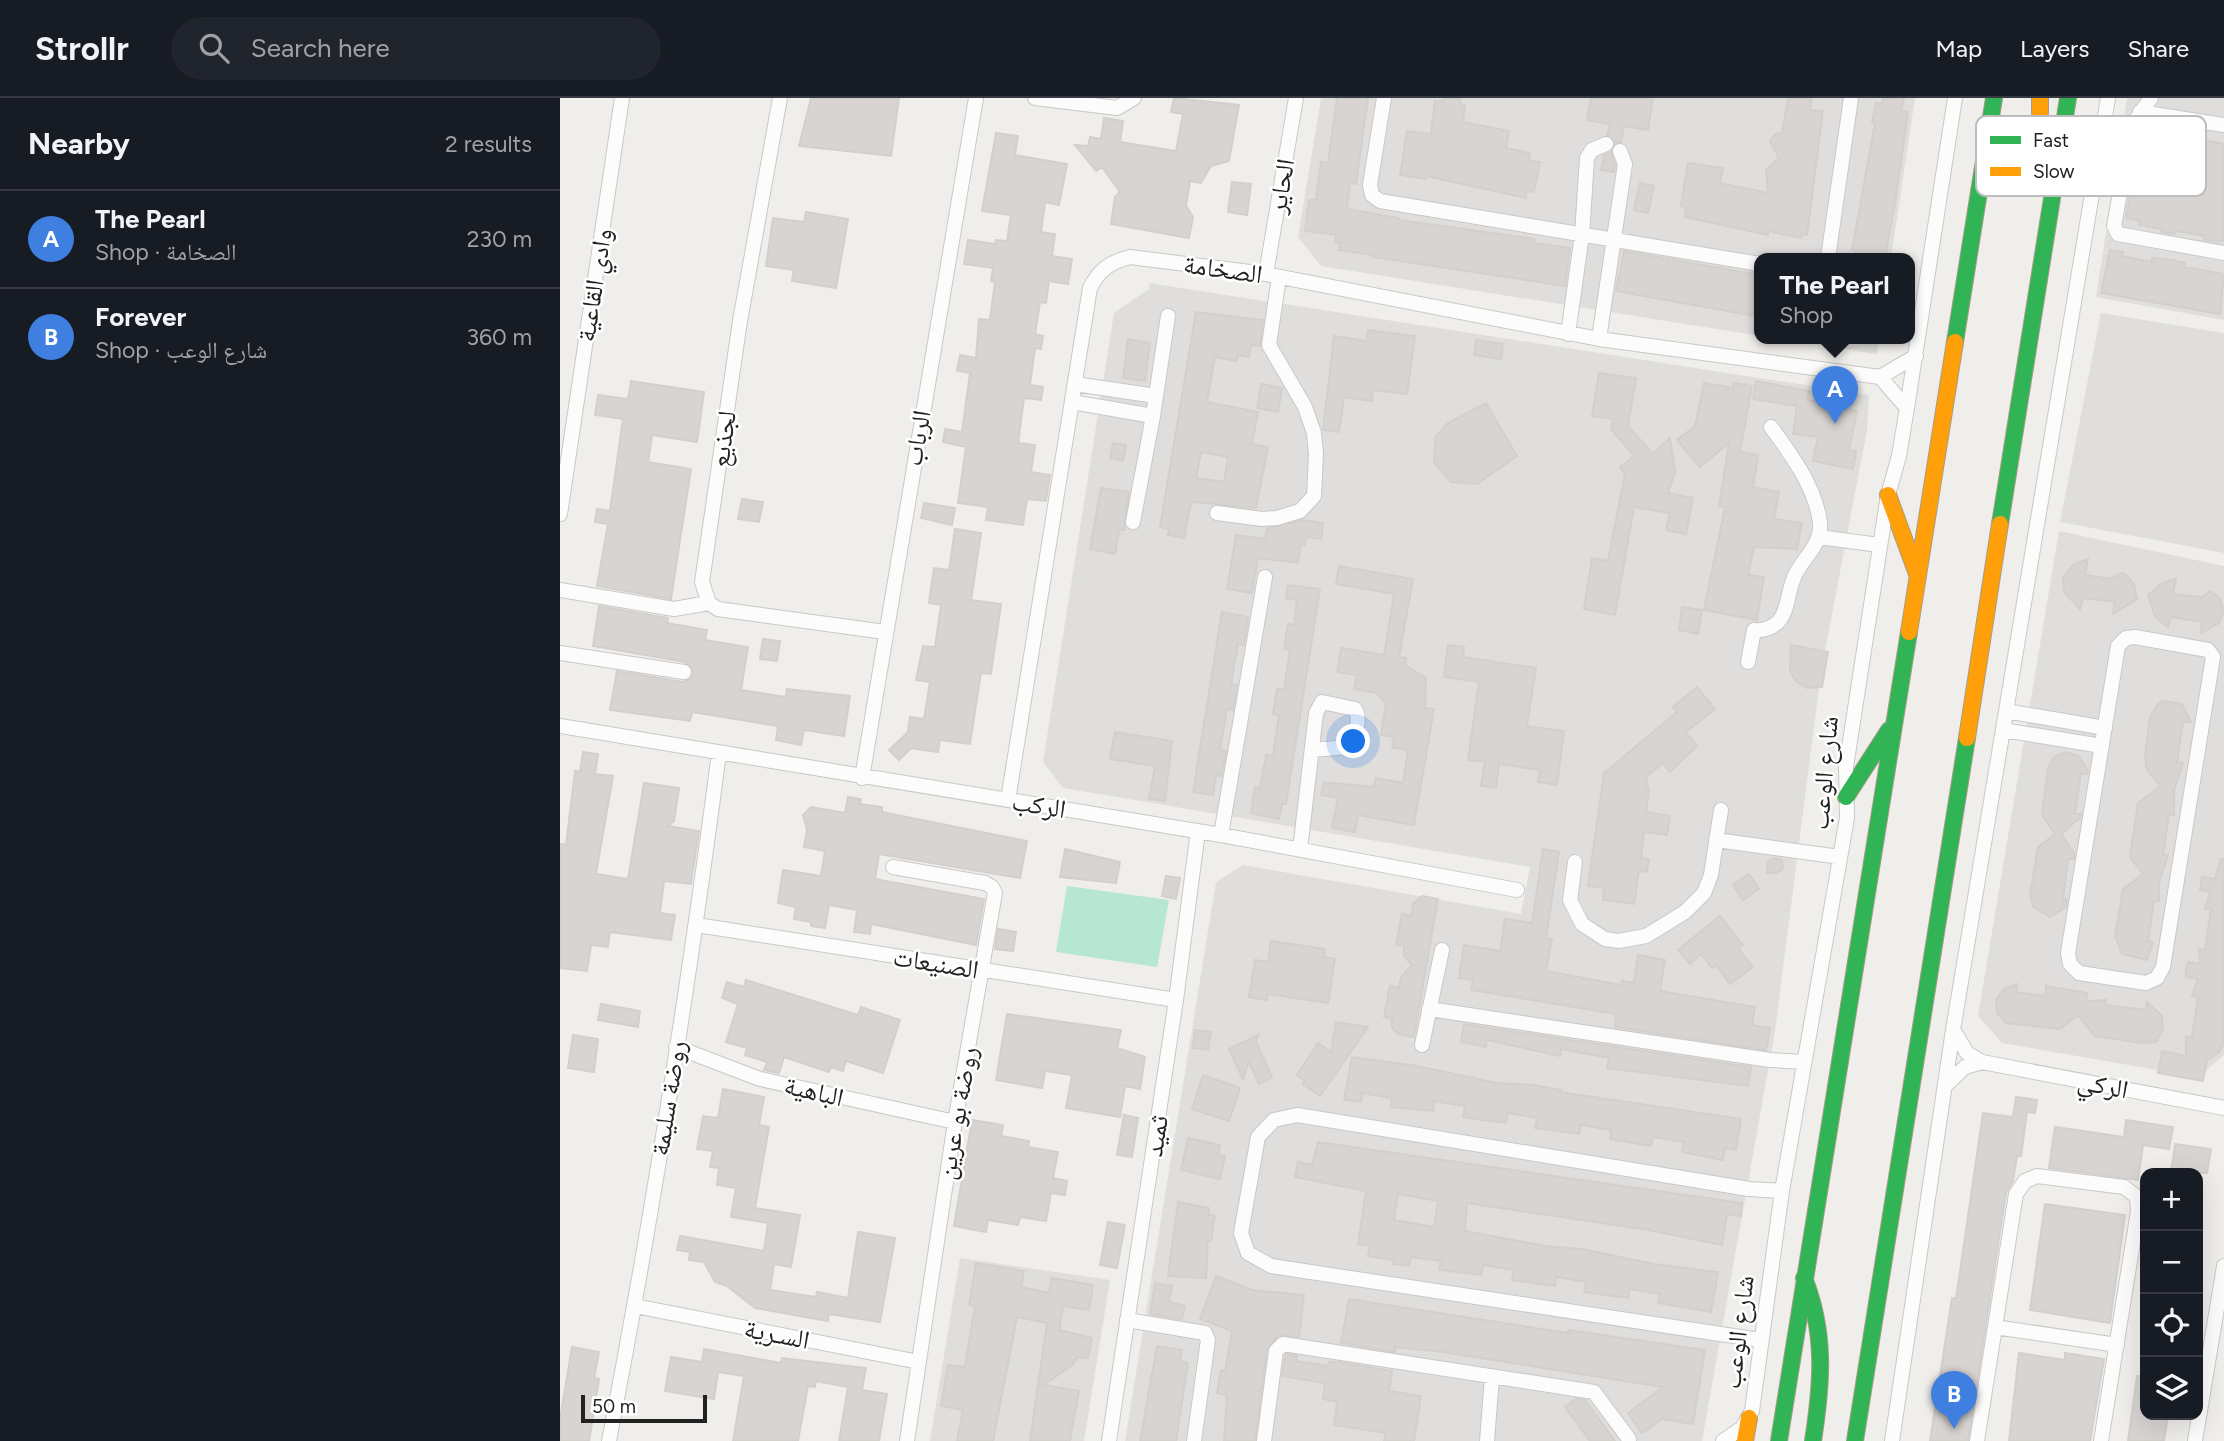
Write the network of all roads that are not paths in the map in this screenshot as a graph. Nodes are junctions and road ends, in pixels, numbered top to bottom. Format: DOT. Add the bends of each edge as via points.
graph roads {
  1 [pos="622,98"];
  2 [pos="780,98"];
  3 [pos="976,98"];
  4 [pos="1035,98"];
  5 [pos="1134,98"];
  6 [pos="1296,98"];
  7 [pos="1384,98"];
  8 [pos="1852,98"];
  9 [pos="1955,98"];
  10 [pos="1994,98"];
  11 [pos="2040,98"];
  12 [pos="2068,98"];
  13 [pos="2108,98"];
  14 [pos="2151,98"];
  15 [pos="2140,112"];
  16 [pos="1991,116"];
  17 [pos="2041,116"];
  18 [pos="2065,116"];
  19 [pos="2105,116"];
  20 [pos="2138,116"];
  21 [pos="2166,116"];
  22 [pos="2206,122"];
  23 [pos="2224,125"];
  24 [pos="1606,144"];
  25 [pos="1620,151"];
  26 [pos="1978,196"];
  27 [pos="2053,196"];
  28 [pos="2092,196"];
  29 [pos="2119,196"];
  30 [pos="1582,235"];
  31 [pos="1614,240"];
  32 [pos="1829,253"];
  33 [pos="2224,253"];
  34 [pos="1754,263"];
  35 [pos="1272,275"];
  36 [pos="1168,316"];
  37 [pos="1568,334"];
  38 [pos="1599,339"];
  39 [pos="1916,356"];
  40 [pos="1880,377"];
  41 [pos="1074,384"];
  42 [pos="1156,396"];
  43 [pos="1072,401"];
  44 [pos="1908,408"];
  45 [pos="1153,416"];
  46 [pos="1771,427"];
  47 [pos="1888,495"];
  48 [pos="561,505"];
  49 [pos="1217,513"];
  50 [pos="1133,522"];
  51 [pos="1819,537"];
  52 [pos="1879,545"];
  53 [pos="1917,576"];
  54 [pos="1265,578"];
  55 [pos="560,590"];
  56 [pos="709,603"];
  57 [pos="885,632"];
  58 [pos="560,653"];
  59 [pos="1748,662"];
  60 [pos="684,672"];
  61 [pos="2007,711"];
  62 [pos="1894,722"];
  63 [pos="560,726"];
  64 [pos="2105,729"];
  65 [pos="2003,730"];
  66 [pos="2102,746"];
  67 [pos="1312,750"];
  68 [pos="719,753"];
  69 [pos="862,778"];
  70 [pos="1846,797"];
  71 [pos="1008,800"];
  72 [pos="1721,810"];
  73 [pos="1198,831"];
  74 [pos="1221,835"];
  75 [pos="1716,840"];
  76 [pos="1300,850"];
  77 [pos="1840,857"];
  78 [pos="1575,862"];
  79 [pos="893,867"];
  80 [pos="1517,890"];
  81 [pos="697,925"];
  82 [pos="1442,950"];
  83 [pos="983,971"];
  84 [pos="1176,1000"];
  85 [pos="1430,1009"];
  86 [pos="1953,1030"];
  87 [pos="1422,1045"];
  88 [pos="676,1047"];
  89 [pos="1804,1062"];
  90 [pos="1982,1062"];
  91 [pos="1945,1087"];
  92 [pos="2224,1108"];
  93 [pos="955,1122"];
  94 [pos="1782,1191"];
  95 [pos="2224,1266"];
  96 [pos="1804,1278"];
  97 [pos="635,1306"];
  98 [pos="1127,1320"];
  99 [pos="1995,1327"];
  100 [pos="1760,1340"];
  101 [pos="2117,1345"];
  102 [pos="919,1362"];
  103 [pos="1492,1377"];
  104 [pos="1749,1418"];
  105 [pos="1629,1439"];
  106 [pos="609,1441"];
  107 [pos="907,1441"];
  108 [pos="1109,1441"];
  109 [pos="1194,1441"];
  110 [pos="1265,1441"];
  111 [pos="1487,1441"];
  112 [pos="1723,1441"];
  113 [pos="1745,1441"];
  114 [pos="1779,1441"];
  115 [pos="1813,1441"];
  116 [pos="1855,1441"];
  117 [pos="1892,1441"];
  118 [pos="1977,1441"];
  119 [pos="2101,1441"];
  120 [pos="2195,1441"];
  1 -- 48 [label="street, وادي القاعية"];
  2 -- 56 [label="street, لجذيع" via="740,321 702,582"];
  3 -- 57 [label="street, الرباب"];
  4 -- 5 [label="street" via="1117,108"];
  6 -- 35 [label="street, الحاير"];
  7 -- 30 [label="street" via="1370,185 1375,198"];
  8 -- 32 [label="street"];
  9 -- 39 [label="street, شارع الوعب"];
  10 -- 16 [label="main road"];
  11 -- 17 [label="main road"];
  12 -- 18 [label="main road"];
  13 -- 19 [label="street"];
  14 -- 15 [label="street"];
  15 -- 20 [label="street"];
  15 -- 21 [label="street"];
  22 -- 23 [label="street"];
  24 -- 30 [label="street" via="1587,158"];
  25 -- 31 [label="street" via="1625,164"];
  26 -- 53 [label="main road"];
  27 -- 116 [label="main road"];
  28 -- 61 [label="street"];
  29 -- 33 [label="street" via="2114,226 2118,234"];
  30 -- 31 [label="street"];
  30 -- 37 [label="street"];
  31 -- 34 [label="street"];
  31 -- 38 [label="street"];
  35 -- 37 [label="street, الصخامة"];
  35 -- 41 [label="street, الصخامة" via="1130,257 1116,261 1097,275 1090,288"];
  35 -- 49 [label="street, الحاير" via="1269,345 1305,407 1314,433 1314,496 1300,511 1277,518"];
  36 -- 42 [label="street"];
  37 -- 38 [label="street, الصخامة"];
  38 -- 40 [label="street, الصخامة"];
  39 -- 40 [label="street"];
  39 -- 44 [label="street, شارع الوعب"];
  40 -- 44 [label="street"];
  41 -- 42 [label="street"];
  41 -- 43 [label="street, الصخامة"];
  42 -- 45 [label="street"];
  43 -- 45 [label="street"];
  43 -- 71 [label="street, الصخامة"];
  44 -- 47 [label="street, شارع الوعب"];
  45 -- 50 [label="street"];
  46 -- 51 [label="street" via="1797,462 1819,516"];
  47 -- 52 [label="street, شارع الوعب"];
  47 -- 53 [label="main road"];
  51 -- 52 [label="street"];
  51 -- 59 [label="street" via="1796,571 1781,618 1769,628 1754,630"];
  52 -- 70 [label="street, شارع الوعب" via="1846,767"];
  53 -- 62 [label="main road"];
  54 -- 74 [label="street"];
  55 -- 56 [label="street" via="674,609"];
  56 -- 57 [label="street" via="718,609"];
  57 -- 69 [label="street, الرباب"];
  58 -- 60 [label="street"];
  61 -- 64 [label="street"];
  61 -- 65 [label="street"];
  62 -- 70 [label="main road"];
  62 -- 96 [label="main road"];
  63 -- 68 [label="street, الركب"];
  64 -- 66 [label="street"];
  64 -- 66 [label="street" via="2118,646 2126,638 2208,650 2213,667 2163,967 2157,978 2146,983 2079,973 2070,964 2068,953"];
  65 -- 66 [label="street"];
  65 -- 86 [label="street"];
  67 -- 76 [label="street"];
  68 -- 69 [label="street, الركب"];
  68 -- 81 [label="street, روضة سليمة"];
  69 -- 71 [label="street, الركب"];
  70 -- 77 [label="street, شارع الوعب"];
  71 -- 73 [label="street, الركب"];
  72 -- 75 [label="street"];
  73 -- 74 [label="street, الركب"];
  73 -- 84 [label="street, ثميد"];
  74 -- 76 [label="street, الركب"];
  75 -- 77 [label="street"];
  75 -- 78 [label="street" via="1711,875 1698,900 1633,940 1605,939 1583,924 1570,900"];
  76 -- 80 [label="street, الركب"];
  77 -- 89 [label="street, شارع الوعب"];
  79 -- 83 [label="street, روضة بو عرين" via="992,887 995,893"];
  81 -- 83 [label="street, الصنيعات"];
  81 -- 88 [label="street, روضة سليمة"];
  82 -- 85 [label="street"];
  83 -- 84 [label="street, الصنيعات"];
  83 -- 93 [label="street, روضة بو عرين"];
  84 -- 98 [label="street, ثميد"];
  85 -- 87 [label="street"];
  85 -- 89 [label="street"];
  86 -- 90 [label="street" via="1960,1046"];
  86 -- 91 [label="street"];
  88 -- 93 [label="street, الباهية" via="760,1079"];
  88 -- 97 [label="street, روضة سليمة"];
  89 -- 94 [label="street, شارع الوعب"];
  90 -- 91 [label="street" via="1957,1073"];
  90 -- 92 [label="street, الركي"];
  91 -- 117 [label="street"];
  93 -- 102 [label="street, روضة بو عرين"];
  94 -- 100 [label="street, شارع الوعب"];
  94 -- 100 [label="street" via="1297,1115 1274,1120 1258,1138 1241,1233 1248,1253 1270,1266"];
  95 -- 120 [label="street"];
  96 -- 114 [label="main road"];
  96 -- 115 [label="main road" via="1819,1315 1824,1353"];
  97 -- 102 [label="street, السـرية"];
  97 -- 106 [label="street, روضة سليمة"];
  98 -- 108 [label="street, ثميد"];
  98 -- 109 [label="street" via="1205,1333 1208,1340"];
  99 -- 101 [label="street"];
  99 -- 101 [label="street" via="2016,1194 2025,1181 2037,1176 2124,1187 2137,1197 2138,1211"];
  99 -- 118 [label="street"];
  100 -- 104 [label="street, شارع الوعب"];
  101 -- 119 [label="street"];
  102 -- 107 [label="street, روضة بو عرين"];
  103 -- 105 [label="street" via="1594,1392"];
  103 -- 110 [label="street" via="1283,1344 1276,1351"];
  103 -- 111 [label="street"];
  104 -- 112 [label="street, شارع الوعب"];
  104 -- 113 [label="main road"];
}
